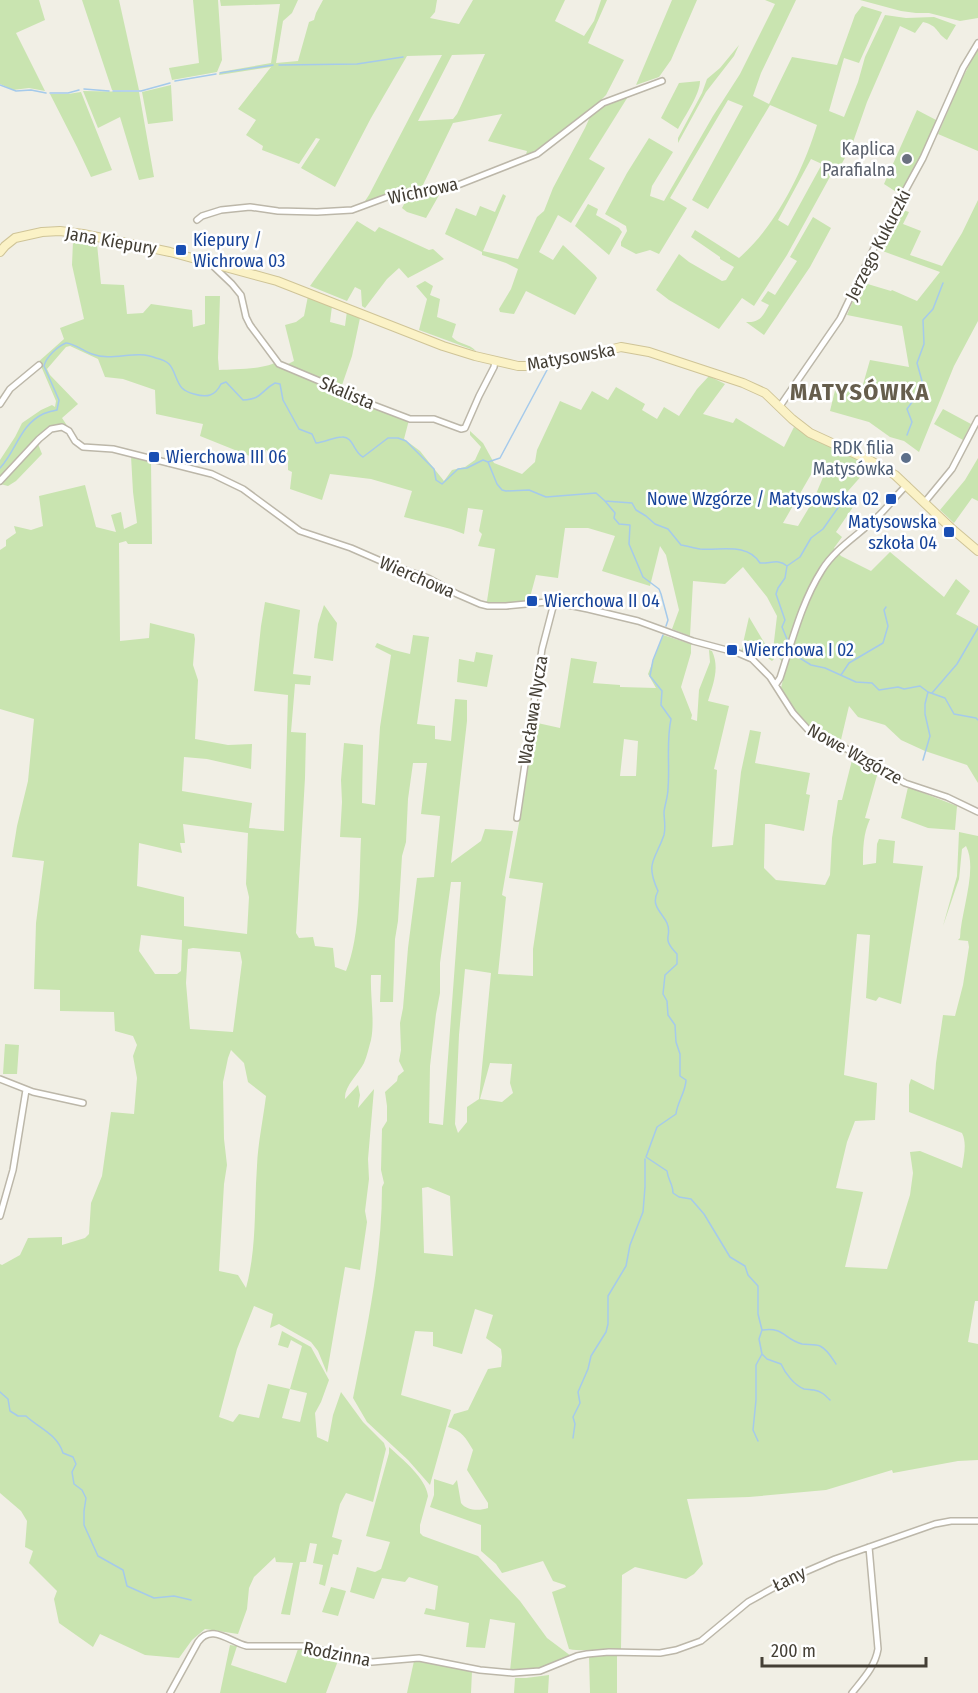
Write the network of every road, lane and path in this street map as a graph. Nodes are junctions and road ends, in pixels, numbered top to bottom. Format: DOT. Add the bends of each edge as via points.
graph roads {
  1 [pos="978,43"];
  2 [pos="662,81"];
  3 [pos="197,220"];
  4 [pos="0,252"];
  5 [pos="191,257"];
  6 [pos="210,263"];
  7 [pos="495,361"];
  8 [pos="39,365"];
  9 [pos="0,404"];
  10 [pos="780,406"];
  11 [pos="978,418"];
  12 [pos="0,481"];
  13 [pos="906,485"];
  14 [pos="924,503"];
  15 [pos="978,551"];
  16 [pos="554,603"];
  17 [pos="776,684"];
  18 [pos="978,812"];
  19 [pos="518,818"];
  20 [pos="0,1079"];
  21 [pos="26,1090"];
  22 [pos="82,1103"];
  23 [pos="0,1216"];
  24 [pos="978,1521"];
  25 [pos="869,1547"];
  26 [pos="572,1658"];
  27 [pos="170,1693"];
  28 [pos="852,1693"];
  1 -- 10 [label="street, Jerzego Kukuczki" via="840,319"];
  2 -- 3 [label="street, Wichrowa" via="603,103 537,153 458,185 398,193 352,210 243,207 221,210"];
  4 -- 5 [label="street, Jana Kiepury" via="15,238 60,231"];
  5 -- 6 [label="street, Matysowska"];
  6 -- 7 [label="street, Matysowska" via="277,280 443,346"];
  6 -- 7 [label="street, Skalista" via="241,295 250,325 279,364 410,419 434,419 465,429"];
  7 -- 10 [label="street, Matysowska" via="533,366 629,348 743,383 765,393"];
  8 -- 9 [label="street" via="10,389"];
  10 -- 13 [label="street, Matysowska" via="810,433 883,467"];
  11 -- 14 [label="street" via="952,469"];
  12 -- 16 [label="street, Wierchowa" via="45,434 56,427 66,428 82,447 114,449 212,474 243,489 300,531 428,578 480,604"];
  13 -- 14 [label="street, Matysowska"];
  13 -- 17 [label="street" via="823,569 805,603"];
  14 -- 15 [label="street, Matysowska"];
  16 -- 17 [label="street, Wierchowa" via="638,621 738,653 752,659"];
  16 -- 19 [label="street, Wacława Nycza" via="542,649"];
  17 -- 18 [label="street, Nowe Wzgórze" via="793,713 812,734 905,783"];
  20 -- 21 [label="street"];
  21 -- 22 [label="street"];
  21 -- 23 [label="street" via="13,1170"];
  24 -- 25 [label="street, Łany" via="935,1524"];
  25 -- 26 [label="street, Łany" via="776,1585 748,1602 701,1641 660,1653 600,1653"];
  25 -- 28 [label="street" via="878,1649 871,1669"];
  26 -- 27 [label="street, Rodzinna" via="540,1671 501,1673 419,1658 372,1662 303,1646 247,1646 209,1633 201,1637"];
}
